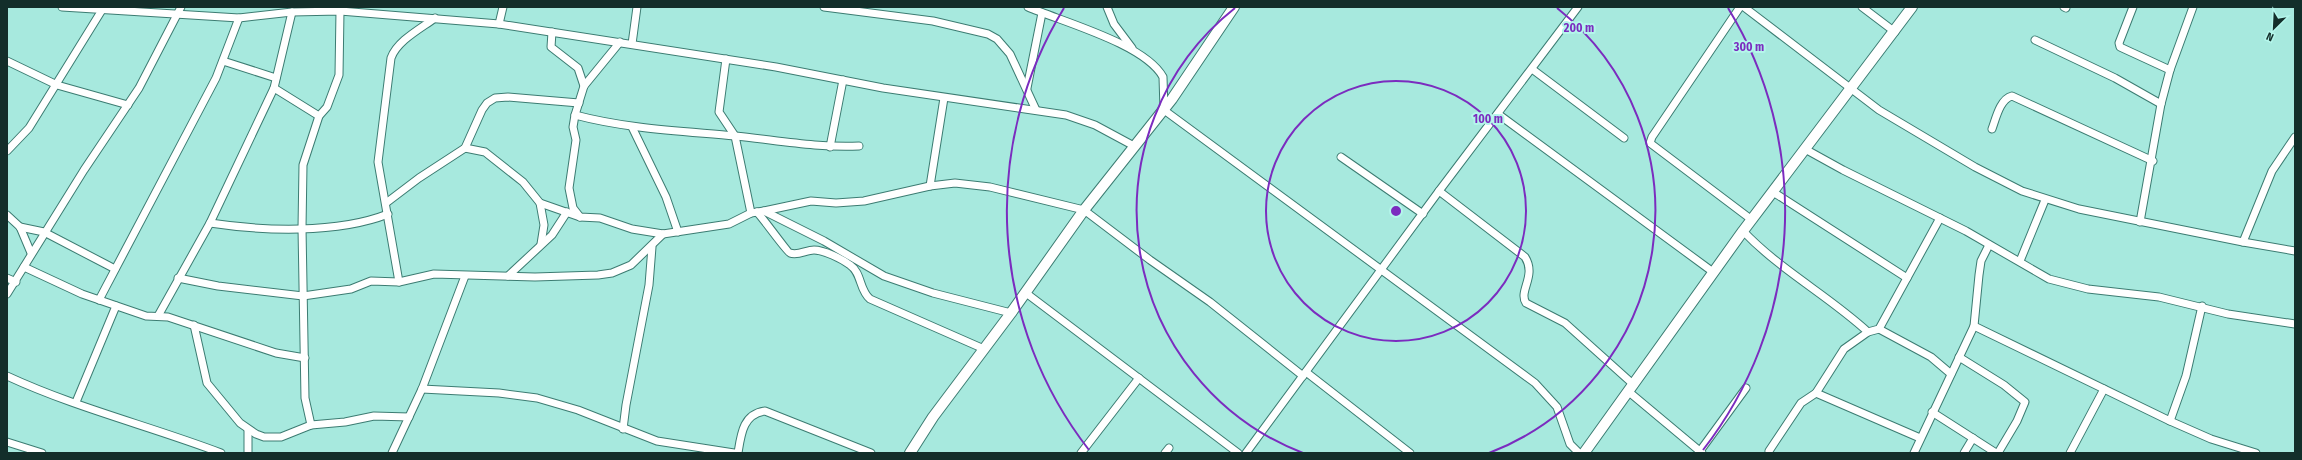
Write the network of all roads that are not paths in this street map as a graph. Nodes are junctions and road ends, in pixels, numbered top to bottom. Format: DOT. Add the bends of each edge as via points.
graph roads {
  1 [pos="62,7"];
  2 [pos="181,7"];
  3 [pos="503,7"];
  4 [pos="637,7"];
  5 [pos="824,7"];
  6 [pos="1028,7"];
  7 [pos="1107,7"];
  8 [pos="1234,7"];
  9 [pos="1578,7"];
  10 [pos="1740,7"];
  11 [pos="1744,7"];
  12 [pos="1862,7"];
  13 [pos="1912,7"];
  14 [pos="2133,7"];
  15 [pos="2193,7"];
  16 [pos="134,9"];
  17 [pos="102,10"];
  18 [pos="340,10"];
  19 [pos="292,12"];
  20 [pos="1042,13"];
  21 [pos="178,16"];
  22 [pos="239,18"];
  23 [pos="435,18"];
  24 [pos="499,24"];
  25 [pos="552,32"];
  26 [pos="1895,32"];
  27 [pos="2035,40"];
  28 [pos="620,42"];
  29 [pos="632,44"];
  30 [pos="1137,54"];
  31 [pos="726,59"];
  32 [pos="7,61"];
  33 [pos="223,61"];
  34 [pos="1532,69"];
  35 [pos="2170,70"];
  36 [pos="276,78"];
  37 [pos="843,80"];
  38 [pos="57,85"];
  39 [pos="584,86"];
  40 [pos="274,88"];
  41 [pos="1026,88"];
  42 [pos="1850,90"];
  43 [pos="944,98"];
  44 [pos="579,103"];
  45 [pos="2161,104"];
  46 [pos="128,105"];
  47 [pos="1036,110"];
  48 [pos="1164,110"];
  49 [pos="1498,114"];
  50 [pos="575,115"];
  51 [pos="319,116"];
  52 [pos="632,127"];
  53 [pos="1992,129"];
  54 [pos="735,136"];
  55 [pos="2295,137"];
  56 [pos="1624,138"];
  57 [pos="859,146"];
  58 [pos="1134,146"];
  59 [pos="830,147"];
  60 [pos="466,148"];
  61 [pos="1804,149"];
  62 [pos="7,150"];
  63 [pos="1341,157"];
  64 [pos="2153,161"];
  65 [pos="930,186"];
  66 [pos="1439,191"];
  67 [pos="1773,192"];
  68 [pos="2045,200"];
  69 [pos="386,203"];
  70 [pos="540,203"];
  71 [pos="1084,210"];
  72 [pos="567,212"];
  73 [pos="757,212"];
  74 [pos="388,214"];
  75 [pos="1423,214"];
  76 [pos="7,215"];
  77 [pos="580,217"];
  78 [pos="1940,218"];
  79 [pos="1752,220"];
  80 [pos="2140,222"];
  81 [pos="210,223"];
  82 [pos="20,227"];
  83 [pos="302,228"];
  84 [pos="1744,231"];
  85 [pos="44,232"];
  86 [pos="678,232"];
  87 [pos="664,234"];
  88 [pos="2243,242"];
  89 [pos="541,244"];
  90 [pos="1989,245"];
  91 [pos="652,247"];
  92 [pos="2295,250"];
  93 [pos="31,253"];
  94 [pos="2020,261"];
  95 [pos="24,268"];
  96 [pos="115,269"];
  97 [pos="1382,270"];
  98 [pos="1714,272"];
  99 [pos="465,276"];
  100 [pos="508,276"];
  101 [pos="7,278"];
  102 [pos="178,278"];
  103 [pos="1907,278"];
  104 [pos="16,282"];
  105 [pos="399,282"];
  106 [pos="1026,293"];
  107 [pos="7,294"];
  108 [pos="303,296"];
  109 [pos="99,300"];
  110 [pos="116,306"];
  111 [pos="2202,306"];
  112 [pos="1012,314"];
  113 [pos="158,316"];
  114 [pos="2295,324"];
  115 [pos="194,325"];
  116 [pos="1974,326"];
  117 [pos="1880,329"];
  118 [pos="1868,332"];
  119 [pos="984,349"];
  120 [pos="1959,357"];
  121 [pos="305,358"];
  122 [pos="1304,374"];
  123 [pos="1951,374"];
  124 [pos="7,376"];
  125 [pos="1139,378"];
  126 [pos="1746,388"];
  127 [pos="422,389"];
  128 [pos="1631,389"];
  129 [pos="2104,389"];
  130 [pos="1816,393"];
  131 [pos="76,402"];
  132 [pos="1932,412"];
  133 [pos="409,417"];
  134 [pos="2170,421"];
  135 [pos="311,425"];
  136 [pos="623,429"];
  137 [pos="248,430"];
  138 [pos="1920,438"];
  139 [pos="1973,438"];
  140 [pos="7,442"];
  141 [pos="1701,452"];
  142 [pos="1769,452"];
  143 [pos="42,453"];
  144 [pos="221,453"];
  145 [pos="248,453"];
  146 [pos="392,453"];
  147 [pos="734,453"];
  148 [pos="738,453"];
  149 [pos="871,453"];
  150 [pos="910,453"];
  151 [pos="1081,453"];
  152 [pos="1238,453"];
  153 [pos="1246,453"];
  154 [pos="1410,453"];
  155 [pos="1579,453"];
  156 [pos="1584,453"];
  157 [pos="1914,453"];
  158 [pos="1964,453"];
  159 [pos="1997,453"];
  160 [pos="2070,453"];
  161 [pos="2256,453"];
  1 -- 17 [label="street"];
  2 -- 21 [label="street"];
  3 -- 24 [label="street"];
  4 -- 29 [label="street"];
  5 -- 41 [label="street" via="933,22 988,34 1005,46"];
  6 -- 20 [label="street"];
  7 -- 30 [label="street" via="1117,29"];
  8 -- 48 [label="street"];
  9 -- 34 [label="street"];
  10 -- 79 [label="street" via="1650,143"];
  11 -- 42 [label="street"];
  12 -- 26 [label="street"];
  13 -- 26 [label="street"];
  14 -- 35 [label="street" via="2119,42 2120,47"];
  15 -- 35 [label="street"];
  16 -- 17 [label="street"];
  16 -- 21 [label="street"];
  17 -- 38 [label="street"];
  18 -- 19 [label="street"];
  18 -- 23 [label="street"];
  18 -- 51 [label="street" via="339,75 327,107"];
  19 -- 22 [label="street"];
  19 -- 36 [label="street"];
  20 -- 30 [label="street" via="1091,31"];
  20 -- 41 [label="street"];
  21 -- 22 [label="street"];
  21 -- 46 [label="street"];
  22 -- 33 [label="street"];
  23 -- 24 [label="street"];
  23 -- 69 [label="street" via="395,49 391,58 378,162"];
  24 -- 25 [label="street"];
  25 -- 28 [label="street"];
  25 -- 39 [label="street" via="551,47 578,68"];
  26 -- 42 [label="street"];
  27 -- 45 [label="street" via="2115,78"];
  28 -- 29 [label="street"];
  28 -- 39 [label="street"];
  29 -- 31 [label="street"];
  30 -- 48 [label="street" via="1161,72"];
  31 -- 37 [label="street"];
  31 -- 54 [label="street" via="719,112"];
  32 -- 38 [label="street"];
  33 -- 36 [label="street"];
  33 -- 96 [label="street"];
  34 -- 49 [label="street"];
  34 -- 56 [label="street"];
  35 -- 45 [label="street"];
  36 -- 40 [label="street"];
  37 -- 43 [label="street"];
  37 -- 59 [label="street"];
  38 -- 46 [label="street"];
  38 -- 62 [label="street" via="29,128"];
  39 -- 44 [label="street"];
  40 -- 51 [label="street"];
  40 -- 81 [label="street"];
  41 -- 47 [label="street"];
  42 -- 61 [label="street"];
  42 -- 68 [label="street" via="1975,167"];
  43 -- 47 [label="street"];
  43 -- 65 [label="street"];
  44 -- 50 [label="street"];
  44 -- 60 [label="street" via="495,98 482,110"];
  45 -- 64 [label="street"];
  46 -- 85 [label="street"];
  47 -- 58 [label="street" via="1066,115 1095,125"];
  48 -- 58 [label="street"];
  48 -- 97 [label="street"];
  49 -- 66 [label="street"];
  49 -- 98 [label="street"];
  50 -- 52 [label="street"];
  50 -- 77 [label="street" via="573,126 576,140 569,188 574,208"];
  51 -- 83 [label="street" via="303,165"];
  52 -- 54 [label="street"];
  52 -- 86 [label="street" via="666,197"];
  53 -- 64 [label="street" via="2003,102 2012,96"];
  54 -- 59 [label="street"];
  54 -- 73 [label="street"];
  55 -- 88 [label="street" via="2272,171"];
  57 -- 59 [label="street"];
  58 -- 71 [label="street"];
  60 -- 69 [label="street"];
  60 -- 70 [label="street" via="485,152 523,182"];
  61 -- 67 [label="street"];
  61 -- 78 [label="street"];
  63 -- 75 [label="street"];
  64 -- 80 [label="street"];
  65 -- 71 [label="street" via="955,183 990,187"];
  65 -- 73 [label="street" via="864,201 812,201"];
  66 -- 75 [label="street"];
  66 -- 128 [label="street" via="1525,258 1530,272 1524,297 1526,303 1568,326"];
  67 -- 79 [label="street"];
  67 -- 103 [label="street"];
  68 -- 80 [label="street"];
  68 -- 94 [label="street"];
  69 -- 74 [label="street"];
  70 -- 72 [label="street"];
  70 -- 89 [label="street" via="544,225"];
  71 -- 106 [label="street"];
  71 -- 122 [label="street"];
  72 -- 77 [label="street"];
  72 -- 89 [label="street" via="552,235"];
  73 -- 86 [label="street" via="729,224"];
  73 -- 112 [label="street" via="818,238 884,276"];
  73 -- 119 [label="street" via="778,236 785,250 790,253 819,250 851,266 870,299"];
  74 -- 83 [label="street" via="361,223"];
  74 -- 105 [label="street"];
  75 -- 97 [label="street"];
  76 -- 82 [label="street"];
  77 -- 87 [label="street" via="600,218 632,229"];
  78 -- 90 [label="street"];
  78 -- 103 [label="street"];
  79 -- 84 [label="street"];
  80 -- 88 [label="street"];
  81 -- 83 [label="street" via="257,229"];
  81 -- 102 [label="street"];
  82 -- 85 [label="street"];
  82 -- 93 [label="street"];
  83 -- 108 [label="street"];
  84 -- 98 [label="street"];
  84 -- 118 [label="street" via="1764,252 1840,306"];
  85 -- 93 [label="street"];
  85 -- 96 [label="street"];
  86 -- 87 [label="street"];
  87 -- 91 [label="street"];
  88 -- 92 [label="street"];
  89 -- 100 [label="street"];
  90 -- 94 [label="street"];
  90 -- 116 [label="street" via="1981,261 1978,275"];
  91 -- 100 [label="street" via="631,265 612,273 564,277"];
  91 -- 136 [label="street" via="648,291"];
  93 -- 95 [label="street"];
  94 -- 111 [label="street" via="2049,279 2088,289 2159,297"];
  95 -- 104 [label="street"];
  95 -- 109 [label="street"];
  96 -- 109 [label="street"];
  97 -- 122 [label="street"];
  97 -- 155 [label="street" via="1535,383 1557,407 1570,444"];
  98 -- 128 [label="street"];
  99 -- 100 [label="street"];
  99 -- 105 [label="street" via="425,275"];
  99 -- 127 [label="street"];
  101 -- 104 [label="street"];
  102 -- 108 [label="street" via="231,288"];
  102 -- 113 [label="street"];
  103 -- 117 [label="street"];
  104 -- 107 [label="street"];
  105 -- 108 [label="street" via="371,281 351,289"];
  106 -- 112 [label="street"];
  106 -- 125 [label="street"];
  108 -- 121 [label="street"];
  109 -- 110 [label="street"];
  110 -- 113 [label="street" via="146,316"];
  110 -- 131 [label="street"];
  111 -- 114 [label="street" via="2228,314"];
  111 -- 134 [label="street" via="2186,376"];
  112 -- 119 [label="street"];
  113 -- 115 [label="street" via="168,316"];
  115 -- 121 [label="street" via="276,352"];
  115 -- 137 [label="street" via="207,383"];
  116 -- 120 [label="street"];
  116 -- 129 [label="street"];
  117 -- 118 [label="street"];
  117 -- 123 [label="street" via="1931,357"];
  118 -- 130 [label="street" via="1844,349"];
  119 -- 150 [label="street" via="933,417"];
  120 -- 123 [label="street"];
  120 -- 159 [label="street" via="2004,385 2025,402 2018,421"];
  121 -- 135 [label="street" via="305,398"];
  122 -- 153 [label="street"];
  122 -- 154 [label="street"];
  123 -- 132 [label="street"];
  124 -- 131 [label="street" via="41,391"];
  125 -- 151 [label="street"];
  125 -- 152 [label="street"];
  126 -- 141 [label="street"];
  127 -- 133 [label="street"];
  127 -- 136 [label="street" via="499,393 537,398 578,410"];
  128 -- 141 [label="street"];
  128 -- 156 [label="street"];
  129 -- 134 [label="street"];
  129 -- 160 [label="street"];
  130 -- 138 [label="street"];
  130 -- 142 [label="street" via="1801,403"];
  131 -- 144 [label="street"];
  132 -- 138 [label="street"];
  132 -- 139 [label="street"];
  133 -- 135 [label="street" via="374,416"];
  133 -- 146 [label="street"];
  134 -- 161 [label="street" via="2211,439"];
  135 -- 137 [label="street" via="289,435 272,438"];
  136 -- 147 [label="street" via="664,443"];
  137 -- 145 [label="street"];
  138 -- 157 [label="street"];
  139 -- 158 [label="street"];
  139 -- 159 [label="street"];
  140 -- 143 [label="street"];
  148 -- 149 [label="street" via="744,424 756,412 765,411"];
}
